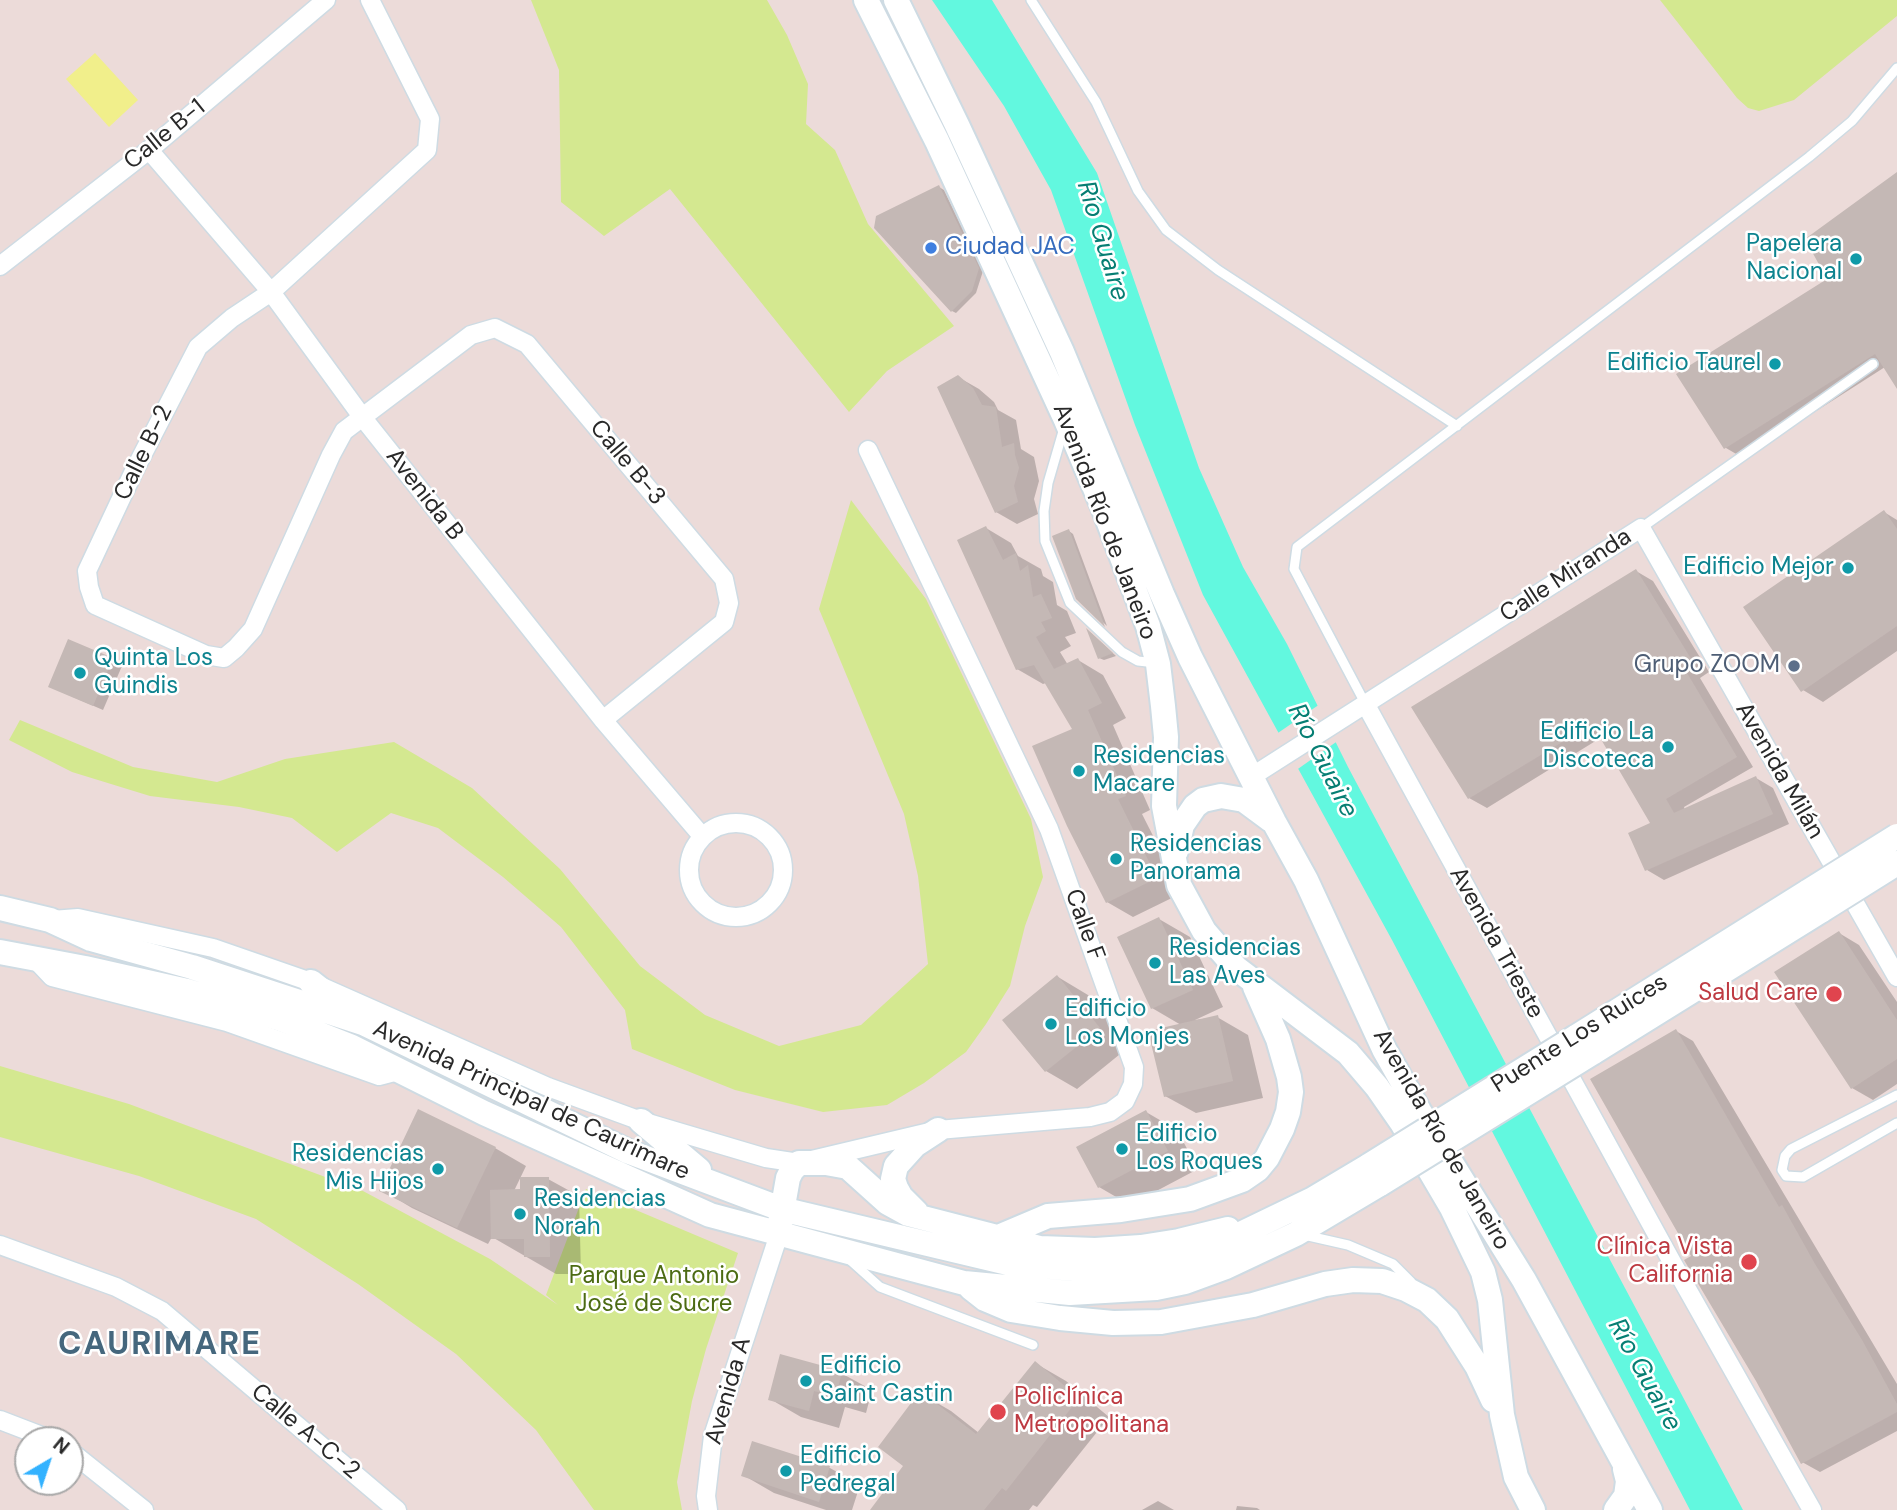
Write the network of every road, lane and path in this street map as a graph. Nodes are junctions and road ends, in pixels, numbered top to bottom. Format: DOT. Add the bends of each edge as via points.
graph roads {
  1 [pos="326,0"];
  2 [pos="370,0"];
  3 [pos="866,0"];
  4 [pos="895,0"];
  5 [pos="1031,0"];
  6 [pos="1897,68"];
  7 [pos="149,150"];
  8 [pos="0,266"];
  9 [pos="271,292"];
  10 [pos="1873,364"];
  11 [pos="363,418"];
  12 [pos="1066,420"];
  13 [pos="1457,426"];
  14 [pos="868,450"];
  15 [pos="1641,528"];
  16 [pos="1158,664"];
  17 [pos="1362,707"];
  18 [pos="603,720"];
  19 [pos="1251,777"];
  20 [pos="1203,800"];
  21 [pos="1274,822"];
  22 [pos="702,836"];
  23 [pos="1897,836"];
  24 [pos="1897,863"];
  25 [pos="1174,864"];
  26 [pos="1816,900"];
  27 [pos="0,908"];
  28 [pos="50,920"];
  29 [pos="0,952"];
  30 [pos="1897,977"];
  31 [pos="311,982"];
  32 [pos="1253,983"];
  33 [pos="363,1023"];
  34 [pos="1897,1096"];
  35 [pos="525,1102"];
  36 [pos="641,1121"];
  37 [pos="1897,1123"];
  38 [pos="938,1130"];
  39 [pos="799,1163"];
  40 [pos="1375,1175"];
  41 [pos="722,1187"];
  42 [pos="782,1209"];
  43 [pos="925,1219"];
  44 [pos="1263,1225"];
  45 [pos="779,1234"];
  46 [pos="1296,1234"];
  47 [pos="996,1238"];
  48 [pos="0,1245"];
  49 [pos="839,1251"];
  50 [pos="964,1283"];
  51 [pos="1427,1300"];
  52 [pos="1033,1345"];
  53 [pos="1502,1415"];
  54 [pos="84,1462"];
  55 [pos="1623,1462"];
  56 [pos="389,1508"];
  57 [pos="144,1510"];
  58 [pos="708,1510"];
  59 [pos="1533,1510"];
  60 [pos="1616,1510"];
  61 [pos="1650,1510"];
  62 [pos="1812,1510"];
  1 -- 7 [label="street, Calle B-1"];
  2 -- 9 [label="street, Calle B-2" via="430,119 427,150"];
  3 -- 12 [label="main road, Avenida Río de Janeiro"];
  4 -- 19 [label="main road, Avenida Río de Janeiro" via="1062,352 1162,594"];
  5 -- 13 [label="lane" via="1096,102 1138,191 1167,230 1218,270"];
  6 -- 13 [label="lane" via="1852,121 1809,157"];
  7 -- 8 [label="street, Calle B-1"];
  7 -- 9 [label="street, Avenida B"];
  9 -- 11 [label="street, Avenida B"];
  9 -- 11 [label="street, Calle B-2" via="232,317 198,347 88,571 95,604 206,655 224,657 253,629 331,455 344,431"];
  10 -- 15 [label="lane, Calle Miranda"];
  11 -- 18 [label="street, Avenida B"];
  11 -- 18 [label="street, Calle B-3" via="471,335 495,328 527,344 724,579 729,603 724,622"];
  12 -- 16 [label="main road, Avenida Río de Janeiro" via="1122,557"];
  12 -- 16 [label="lane" via="1048,483 1045,541 1070,603 1122,652"];
  13 -- 17 [label="lane" via="1297,547 1294,569"];
  14 -- 38 [label="street, Calle F" via="1049,829 1134,1068 1125,1101 1110,1112"];
  15 -- 17 [label="street, Calle Miranda"];
  15 -- 30 [label="street, Avenida Milán"];
  16 -- 25 [label="main road, Avenida Río de Janeiro" via="1166,737 1164,806"];
  17 -- 19 [label="street, Calle Miranda"];
  17 -- 62 [label="street, Avenida Trieste"];
  18 -- 22 [label="street, Avenida B"];
  19 -- 20 [label="main road"];
  19 -- 21 [label="main road, Avenida Río de Janeiro"];
  20 -- 21 [label="main road" via="1221,796 1244,800"];
  20 -- 25 [label="main road" via="1182,825"];
  21 -- 55 [label="main road, Avenida Río de Janeiro" via="1332,932 1384,1049 1524,1280"];
  22 -- 22 [label="street" via="688,867 696,897 708,909 737,918 758,912 773,900 780,888 782,861 766,834 734,823"];
  23 -- 26 [label="main road, Puente Los Ruices, bridge"];
  24 -- 26 [label="main road, Puente Los Ruices, bridge"];
  25 -- 32 [label="main road, Avenida Río de Janeiro" via="1178,885 1204,931"];
  26 -- 40 [label="main road, Puente Los Ruices, bridge"];
  27 -- 28 [label="main road, Avenida Principal de Caurimare"];
  28 -- 31 [label="street, Avenida Principal de Caurimare" via="78,918 213,948"];
  28 -- 33 [label="main road, Avenida Principal de Caurimare" via="91,939"];
  29 -- 45 [label="main road, Avenida Principal de Caurimare" via="187,992 281,1019 352,1046 484,1113 710,1215"];
  31 -- 33 [label="main road"];
  31 -- 36 [label="street, Avenida Principal de Caurimare" via="548,1087"];
  32 -- 47 [label="main road" via="1278,1039 1291,1092 1282,1129 1258,1169 1190,1199 1048,1216"];
  32 -- 53 [label="main road, Avenida Río de Janeiro" via="1348,1053 1402,1123 1452,1208 1483,1272 1490,1300"];
  33 -- 35 [label="main road, Avenida Principal de Caurimare"];
  34 -- 37 [label="lane" via="1791,1149 1782,1170 1786,1176 1803,1177"];
  35 -- 41 [label="main road, Avenida Principal de Caurimare" via="627,1151"];
  35 -- 45 [label="main road" via="537,1120 755,1218"];
  36 -- 39 [label="street, Avenida Principal de Caurimare" via="732,1150"];
  36 -- 41 [label="main road"];
  38 -- 39 [label="street, Calle F"];
  38 -- 43 [label="main road" via="903,1156 893,1179 901,1197"];
  39 -- 42 [label="main road" via="788,1178"];
  39 -- 43 [label="main road" via="848,1167 888,1203"];
  40 -- 44 [label="main road, Avenida Principal de Caurimare"];
  40 -- 46 [label="main road, Avenida Principal de Caurimare"];
  41 -- 42 [label="main road, Avenida Principal de Caurimare"];
  42 -- 44 [label="main road, Avenida Principal de Caurimare" via="1008,1263 1096,1271 1199,1254"];
  42 -- 45 [label="main road"];
  43 -- 47 [label="main road"];
  44 -- 47 [label="main road" via="1245,1223 1179,1241 1095,1250 1040,1248"];
  45 -- 49 [label="main road, Avenida Principal de Caurimare"];
  45 -- 58 [label="street, Avenida A" via="713,1436"];
  46 -- 50 [label="main road, Avenida Principal de Caurimare" via="1206,1276 1156,1288 1070,1293"];
  46 -- 51 [label="lane" via="1348,1245 1393,1264"];
  48 -- 56 [label="street, Calle A-C-2" via="116,1287 162,1311"];
  49 -- 50 [label="main road, Avenida Principal de Caurimare"];
  49 -- 52 [label="lane" via="880,1287"];
  50 -- 51 [label="main road" via="1011,1310 1113,1323 1210,1315 1353,1280 1382,1281"];
  51 -- 53 [label="main road" via="1460,1337"];
  53 -- 59 [label="main road, Avenida Río de Janeiro" via="1516,1477"];
  54 -- 57 [label="street"];
  55 -- 60 [label="main road" via="1626,1496"];
  55 -- 61 [label="main road, Avenida Río de Janeiro"];
}
